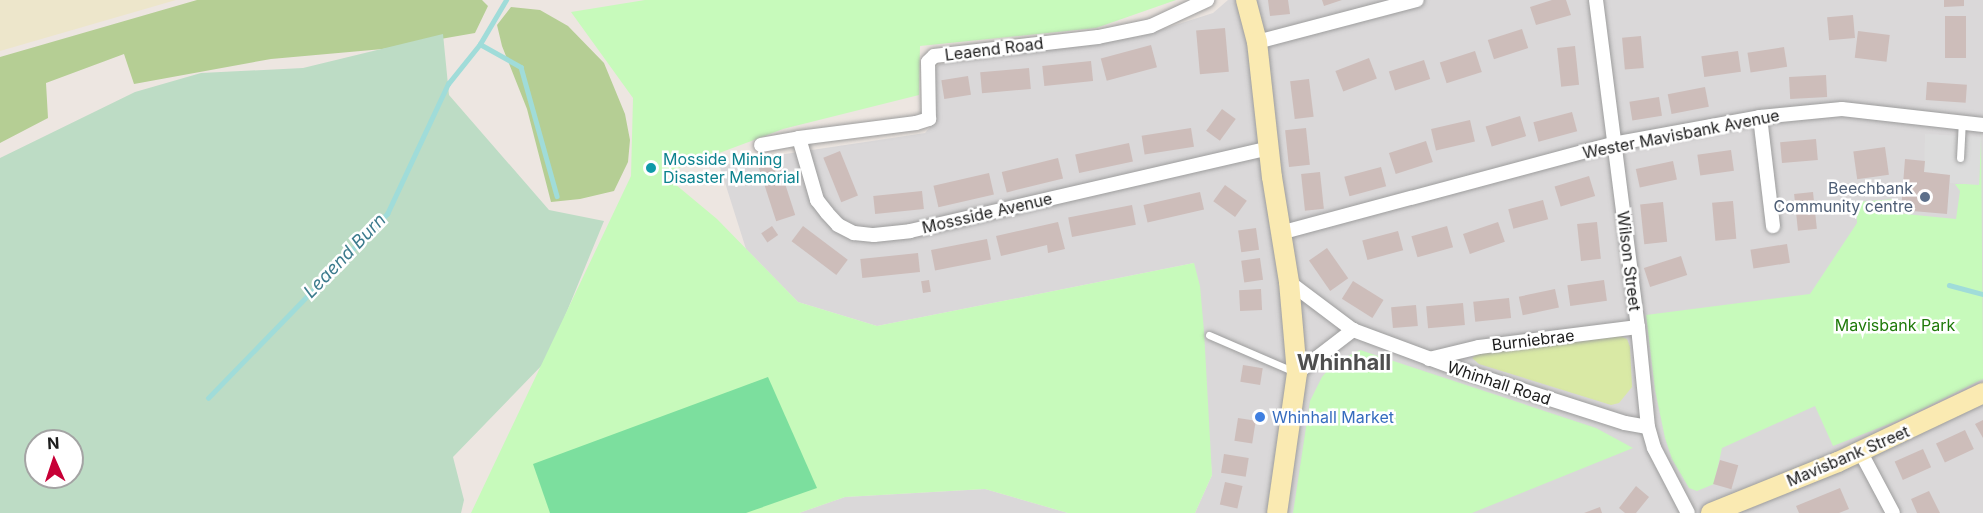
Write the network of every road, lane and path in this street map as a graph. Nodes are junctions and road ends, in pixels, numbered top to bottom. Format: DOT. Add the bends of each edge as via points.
graph roads {
  1 [pos="1207,0"];
  2 [pos="1246,0"];
  3 [pos="1417,0"];
  4 [pos="1596,0"];
  5 [pos="1257,42"];
  6 [pos="1760,117"];
  7 [pos="1962,123"];
  8 [pos="1983,125"];
  9 [pos="799,138"];
  10 [pos="1613,144"];
  11 [pos="761,145"];
  12 [pos="1269,148"];
  13 [pos="1960,158"];
  14 [pos="1773,226"];
  15 [pos="1280,233"];
  16 [pos="1289,282"];
  17 [pos="1638,327"];
  18 [pos="1353,330"];
  19 [pos="1209,335"];
  20 [pos="1429,359"];
  21 [pos="1297,373"];
  22 [pos="1983,393"];
  23 [pos="1648,427"];
  24 [pos="1860,451"];
  25 [pos="1277,513"];
  26 [pos="1688,513"];
  27 [pos="1711,513"];
  28 [pos="1893,513"];
  1 -- 9 [label="street, Leaend Road" via="1151,26 1098,38 934,56 928,62 928,119"];
  2 -- 5 [label="street"];
  3 -- 5 [label="street"];
  4 -- 10 [label="street, Wilson Street"];
  5 -- 12 [label="street"];
  6 -- 7 [label="street, Wester Mavisbank Avenue" via="1842,109"];
  6 -- 10 [label="street, Wester Mavisbank Avenue"];
  6 -- 14 [label="street"];
  7 -- 8 [label="street, Wester Mavisbank Avenue"];
  7 -- 13 [label="lane"];
  9 -- 11 [label="street"];
  9 -- 12 [label="street, Mossside Avenue" via="822,207 838,225 854,233 874,235 910,231"];
  10 -- 15 [label="street, Wester Mavisbank Avenue"];
  10 -- 17 [label="street, Wilson Street"];
  12 -- 15 [label="street"];
  15 -- 16 [label="street"];
  16 -- 18 [label="street, Whinhall Road"];
  16 -- 21 [label="street"];
  17 -- 20 [label="street, Burniebrae" via="1479,347"];
  17 -- 23 [label="street, Wilson Street"];
  18 -- 20 [label="street, Whinhall Road"];
  18 -- 21 [label="street"];
  19 -- 21 [label="lane"];
  20 -- 23 [label="street, Whinhall Road" via="1625,423"];
  21 -- 25 [label="street"];
  22 -- 24 [label="street, Mavisbank Street"];
  23 -- 26 [label="street, Wilson Street" via="1654,448"];
  24 -- 27 [label="street, Mavisbank Street"];
  24 -- 28 [label="street"];
}
